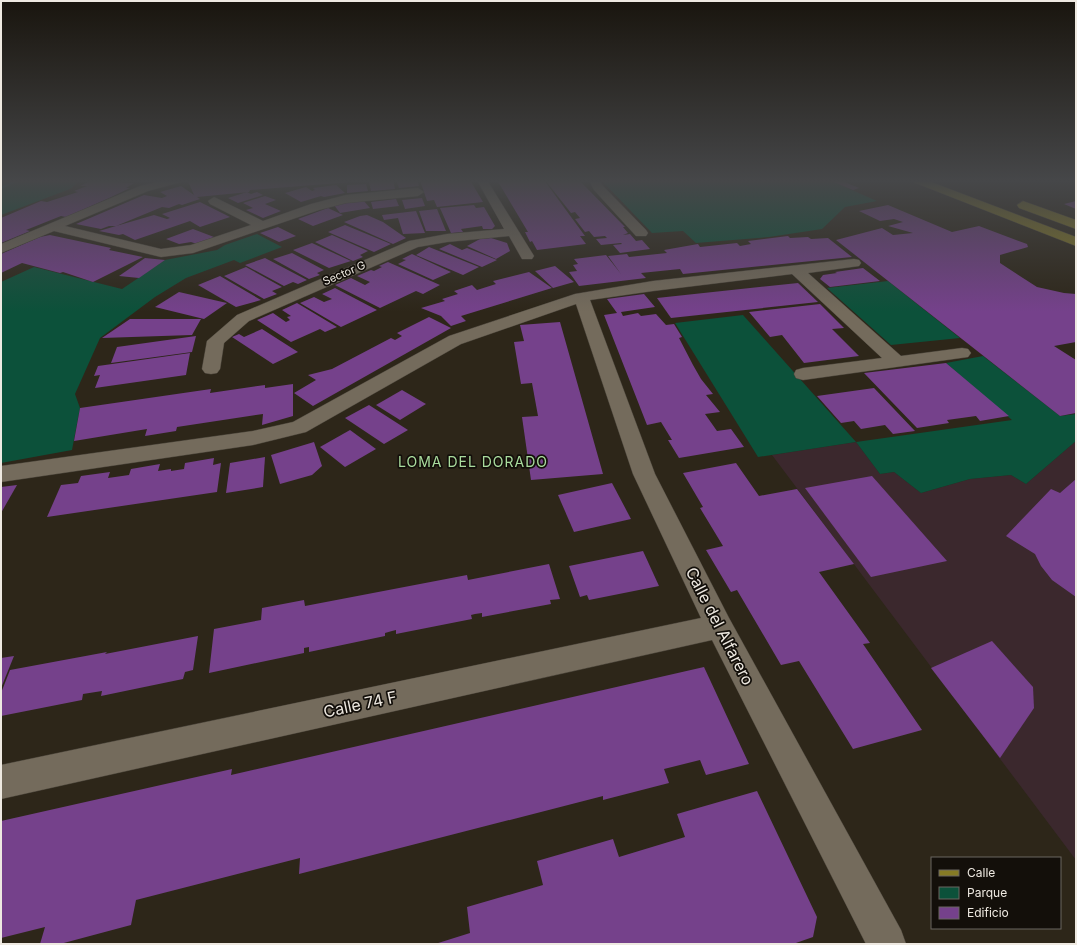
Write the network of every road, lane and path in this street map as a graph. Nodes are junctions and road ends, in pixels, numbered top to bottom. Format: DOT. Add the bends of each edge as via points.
graph roads {
  1 [pos="58,224"];
  2 [pos="507,224"];
  3 [pos="632,224"];
  4 [pos="1030,224"];
  5 [pos="262,225"];
  6 [pos="52,227"];
  7 [pos="512,232"];
  8 [pos="641,233"];
  9 [pos="1076,242"];
  10 [pos="1,249"];
  11 [pos="527,256"];
  12 [pos="854,263"];
  13 [pos="796,270"];
  14 [pos="581,297"];
  15 [pos="962,353"];
  16 [pos="897,362"];
  17 [pos="212,369"];
  18 [pos="803,374"];
  19 [pos="1,474"];
  20 [pos="719,626"];
  21 [pos="1,782"];
  22 [pos="887,944"];
  1 -- 6 [label="street"];
  2 -- 7 [label="street"];
  3 -- 8 [label="street"];
  4 -- 9 [label="main road"];
  5 -- 6 [label="street" via="193,249 161,253"];
  6 -- 10 [label="street"];
  7 -- 11 [label="street"];
  7 -- 17 [label="street, Sector G" via="414,244 243,318 216,341"];
  12 -- 13 [label="street"];
  13 -- 14 [label="street"];
  13 -- 16 [label="street"];
  14 -- 19 [label="street" via="455,340 299,427 253,438"];
  14 -- 20 [label="street, Calle del Alfarero" via="644,474"];
  15 -- 16 [label="street"];
  16 -- 18 [label="street"];
  20 -- 21 [label="street, Calle 74 F"];
  20 -- 22 [label="street, Calle del Alfarero"];
}
